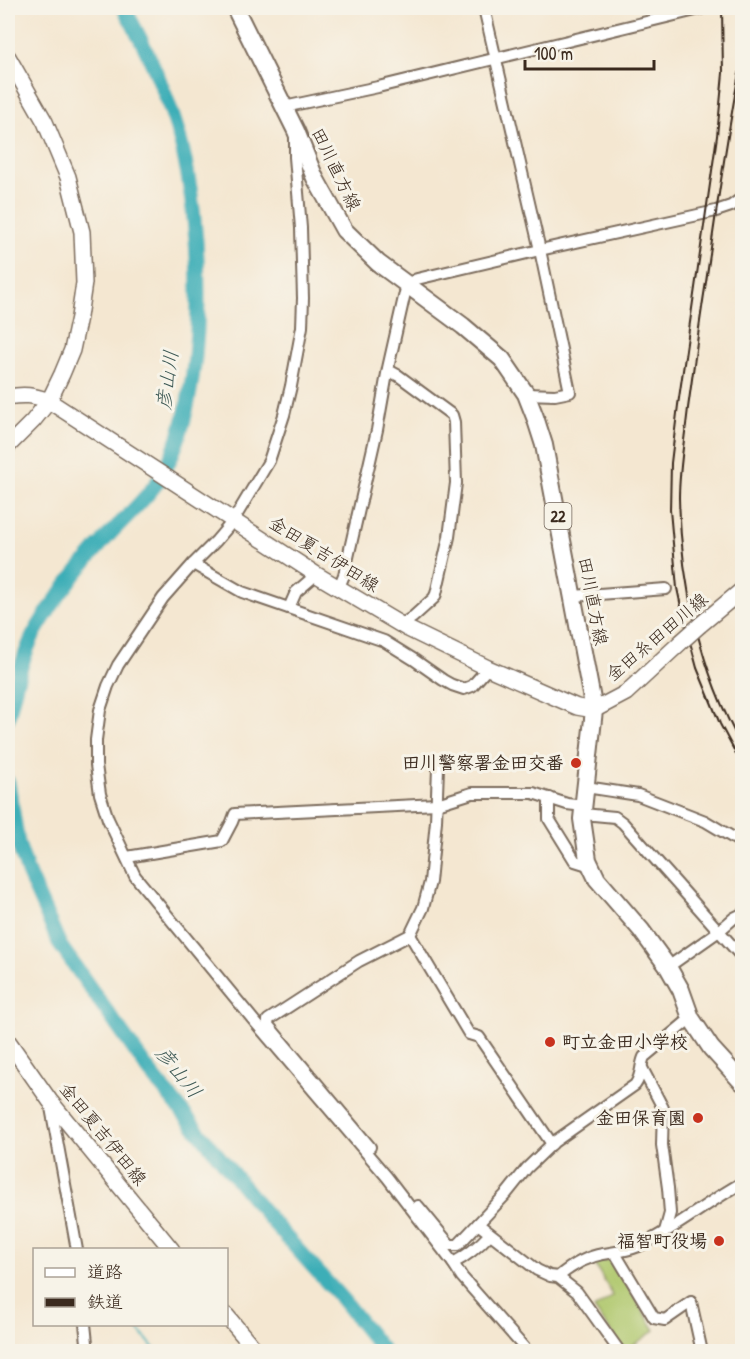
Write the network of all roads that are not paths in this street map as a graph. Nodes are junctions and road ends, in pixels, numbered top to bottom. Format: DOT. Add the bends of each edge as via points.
graph roads {
  1 [pos="235,8"];
  2 [pos="484,8"];
  3 [pos="704,8"];
  4 [pos="8,57"];
  5 [pos="495,57"];
  6 [pos="284,107"];
  7 [pos="296,131"];
  8 [pos="742,198"];
  9 [pos="540,250"];
  10 [pos="408,284"];
  11 [pos="388,370"];
  12 [pos="526,394"];
  13 [pos="8,397"];
  14 [pos="54,404"];
  15 [pos="8,446"];
  16 [pos="230,518"];
  17 [pos="193,564"];
  18 [pos="315,573"];
  19 [pos="339,588"];
  20 [pos="666,589"];
  21 [pos="742,590"];
  22 [pos="573,596"];
  23 [pos="289,608"];
  24 [pos="401,625"];
  25 [pos="488,668"];
  26 [pos="594,710"];
  27 [pos="438,768"];
  28 [pos="586,787"];
  29 [pos="550,798"];
  30 [pos="437,804"];
  31 [pos="583,810"];
  32 [pos="742,843"];
  33 [pos="127,857"];
  34 [pos="591,866"];
  35 [pos="742,914"];
  36 [pos="719,930"];
  37 [pos="410,935"];
  38 [pos="742,957"];
  39 [pos="668,967"];
  40 [pos="691,1018"];
  41 [pos="8,1041"];
  42 [pos="642,1068"];
  43 [pos="742,1082"];
  44 [pos="321,1095"];
  45 [pos="50,1101"];
  46 [pos="552,1144"];
  47 [pos="742,1183"];
  48 [pos="478,1224"];
  49 [pos="665,1231"];
  50 [pos="490,1234"];
  51 [pos="77,1248"];
  52 [pos="170,1248"];
  53 [pos="615,1253"];
  54 [pos="453,1263"];
  55 [pos="558,1277"];
  56 [pos="228,1318"];
  57 [pos="86,1326"];
  58 [pos="88,1352"];
  59 [pos="257,1352"];
  60 [pos="528,1352"];
  61 [pos="620,1352"];
  62 [pos="702,1352"];
  1 -- 6 [label="main road, 田川直方線 / 22"];
  2 -- 5 [label="street"];
  3 -- 5 [label="street"];
  4 -- 14 [label="main road" via="45,122 68,177 82,232 84,283 79,317"];
  5 -- 6 [label="street"];
  5 -- 9 [label="street"];
  6 -- 7 [label="main road, 田川直方線 / 22"];
  7 -- 10 [label="main road, 田川直方線 / 22" via="315,178 344,230 378,263"];
  7 -- 16 [label="street" via="302,228 302,327 284,415 269,461"];
  8 -- 9 [label="street" via="716,211"];
  9 -- 10 [label="street"];
  9 -- 12 [label="street" via="570,392 555,396"];
  10 -- 11 [label="street"];
  10 -- 12 [label="main road, 田川直方線 / 22" via="502,359"];
  11 -- 19 [label="street"];
  11 -- 24 [label="street" via="452,415 454,422 456,483 451,529 436,594"];
  12 -- 22 [label="main road, 田川直方線 / 22" via="544,444"];
  13 -- 14 [label="main road, 金田夏吉伊田線" via="35,395"];
  14 -- 15 [label="main road"];
  14 -- 16 [label="main road, 金田夏吉伊田線"];
  16 -- 17 [label="street" via="216,541"];
  16 -- 18 [label="main road, 金田夏吉伊田線"];
  17 -- 23 [label="street" via="242,592"];
  17 -- 33 [label="street" via="163,598 118,665 100,710 96,740 100,794"];
  18 -- 19 [label="main road, 金田夏吉伊田線"];
  18 -- 23 [label="street" via="296,592"];
  19 -- 24 [label="main road, 金田夏吉伊田線"];
  20 -- 22 [label="street"];
  21 -- 26 [label="main road, 金田糸田田川線, bridge" via="626,693"];
  22 -- 26 [label="main road, 田川直方線 / 22"];
  23 -- 25 [label="street" via="384,641 443,680 464,689 472,686"];
  24 -- 25 [label="main road, 金田夏吉伊田線"];
  25 -- 26 [label="main road, 金田夏吉伊田線" via="577,707"];
  26 -- 28 [label="main road, 田川直方線 / 22"];
  27 -- 30 [label="street"];
  28 -- 31 [label="main road, 田川直方線 / 22"];
  28 -- 32 [label="street" via="638,795 705,821"];
  29 -- 30 [label="street" via="533,793 472,793"];
  29 -- 31 [label="street"];
  29 -- 34 [label="street" via="549,819 575,861"];
  30 -- 33 [label="street" via="235,814 222,841"];
  30 -- 37 [label="street" via="430,882"];
  31 -- 34 [label="main road, 田川直方線 / 22"];
  31 -- 36 [label="street" via="615,816 623,823"];
  33 -- 44 [label="street" via="135,876"];
  34 -- 39 [label="main road, 田川直方線 / 22" via="597,879"];
  35 -- 36 [label="street"];
  36 -- 38 [label="street"];
  36 -- 39 [label="street"];
  37 -- 44 [label="street" via="359,961 268,1020"];
  37 -- 46 [label="street" via="469,1034 479,1037"];
  39 -- 40 [label="main road, 田川直方線 / 22"];
  40 -- 42 [label="street" via="644,1057"];
  40 -- 43 [label="main road, 田川直方線 / 22" via="711,1048"];
  41 -- 45 [label="main road, 金田夏吉伊田線"];
  42 -- 46 [label="street" via="635,1085"];
  42 -- 49 [label="street" via="663,1108 670,1213"];
  44 -- 48 [label="street" via="450,1245 458,1245"];
  44 -- 54 [label="street"];
  45 -- 51 [label="street"];
  45 -- 52 [label="main road, 金田夏吉伊田線"];
  46 -- 48 [label="street"];
  47 -- 49 [label="street"];
  48 -- 50 [label="street"];
  49 -- 53 [label="street" via="638,1247"];
  50 -- 54 [label="street"];
  50 -- 55 [label="street" via="537,1270"];
  53 -- 55 [label="street" via="582,1260"];
  53 -- 62 [label="street" via="654,1318 665,1320 691,1302"];
  54 -- 60 [label="street"];
  55 -- 61 [label="street" via="577,1292"];
  56 -- 59 [label="main road"];
  57 -- 58 [label="street"];
}
